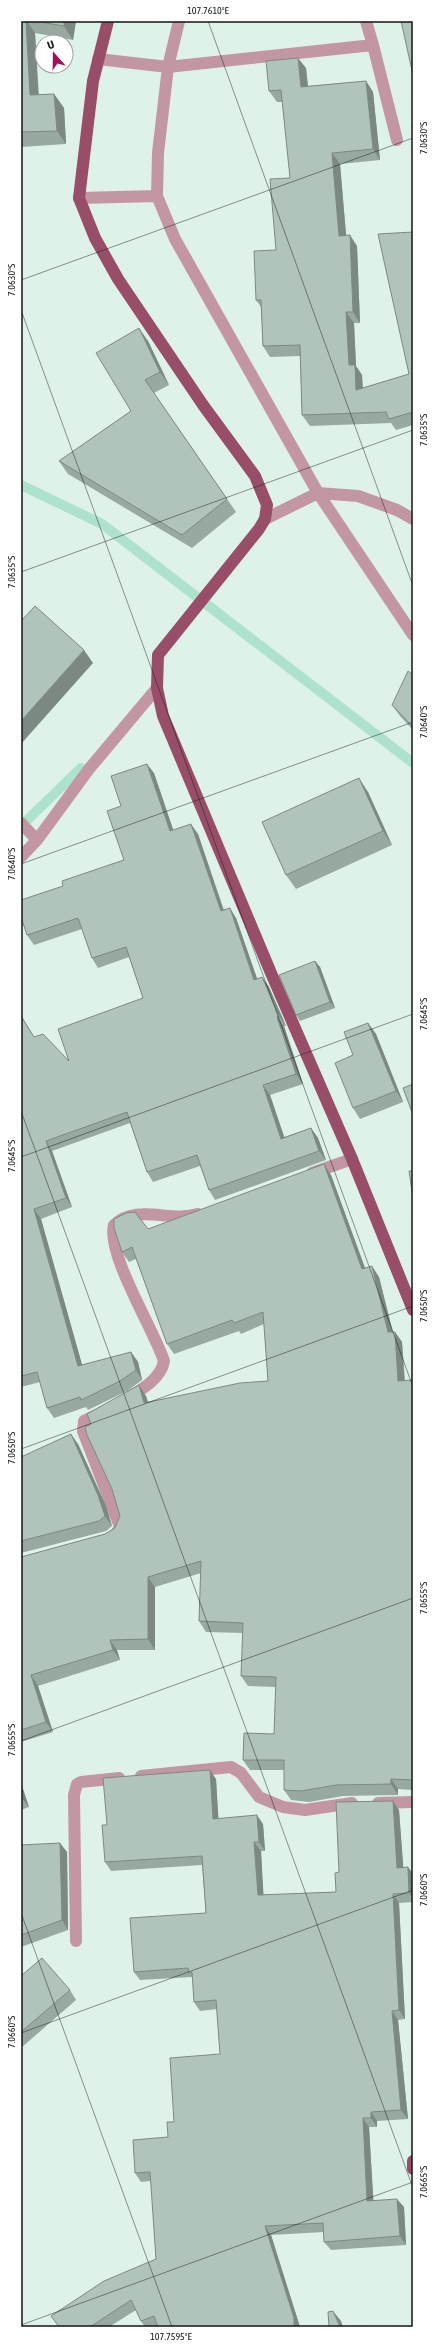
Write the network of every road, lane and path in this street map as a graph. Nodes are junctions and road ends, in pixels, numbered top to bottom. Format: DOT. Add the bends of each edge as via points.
graph roads {
  1 [pos="108,21"];
  2 [pos="179,21"];
  3 [pos="366,21"];
  4 [pos="373,45"];
  5 [pos="98,59"];
  6 [pos="168,67"];
  7 [pos="397,140"];
  8 [pos="157,196"];
  9 [pos="85,198"];
  10 [pos="318,493"];
  11 [pos="413,519"];
  12 [pos="262,524"];
  13 [pos="413,636"];
  14 [pos="158,688"];
  15 [pos="30,832"];
  16 [pos="21,857"];
  17 [pos="352,1159"];
  18 [pos="302,1177"];
  19 [pos="209,1210"];
  20 [pos="413,1310"];
  21 [pos="101,1540"];
  22 [pos="413,1802"];
  23 [pos="76,1941"];
  24 [pos="413,2161"];
  25 [pos="413,2169"];
  1 -- 5 [label="main road"];
  2 -- 6 [label="street"];
  3 -- 4 [label="street"];
  4 -- 6 [label="street"];
  4 -- 7 [label="street"];
  5 -- 6 [label="street"];
  5 -- 9 [label="main road" via="86,133"];
  6 -- 8 [label="street" via="158,153"];
  8 -- 9 [label="street"];
  8 -- 10 [label="street" via="175,239"];
  9 -- 12 [label="main road" via="95,238 118,279 203,405 255,476 267,505"];
  10 -- 11 [label="street" via="358,496 397,510"];
  10 -- 12 [label="street"];
  10 -- 13 [label="street"];
  12 -- 14 [label="main road" via="158,655"];
  14 -- 15 [label="street" via="89,769"];
  14 -- 17 [label="main road" via="169,733"];
  15 -- 16 [label="street"];
  17 -- 18 [label="street"];
  17 -- 20 [label="main road"];
  19 -- 21 [label="street" via="180,1216 134,1214 114,1226 113,1236 121,1264 164,1363 150,1383 84,1421 83,1427 97,1470 119,1524 116,1534"];
  22 -- 23 [label="street" via="343,1803 305,1810 283,1807 259,1796 241,1773 231,1767 81,1782 77,1784 74,1795"];
  24 -- 25 [label="main road"];
}
